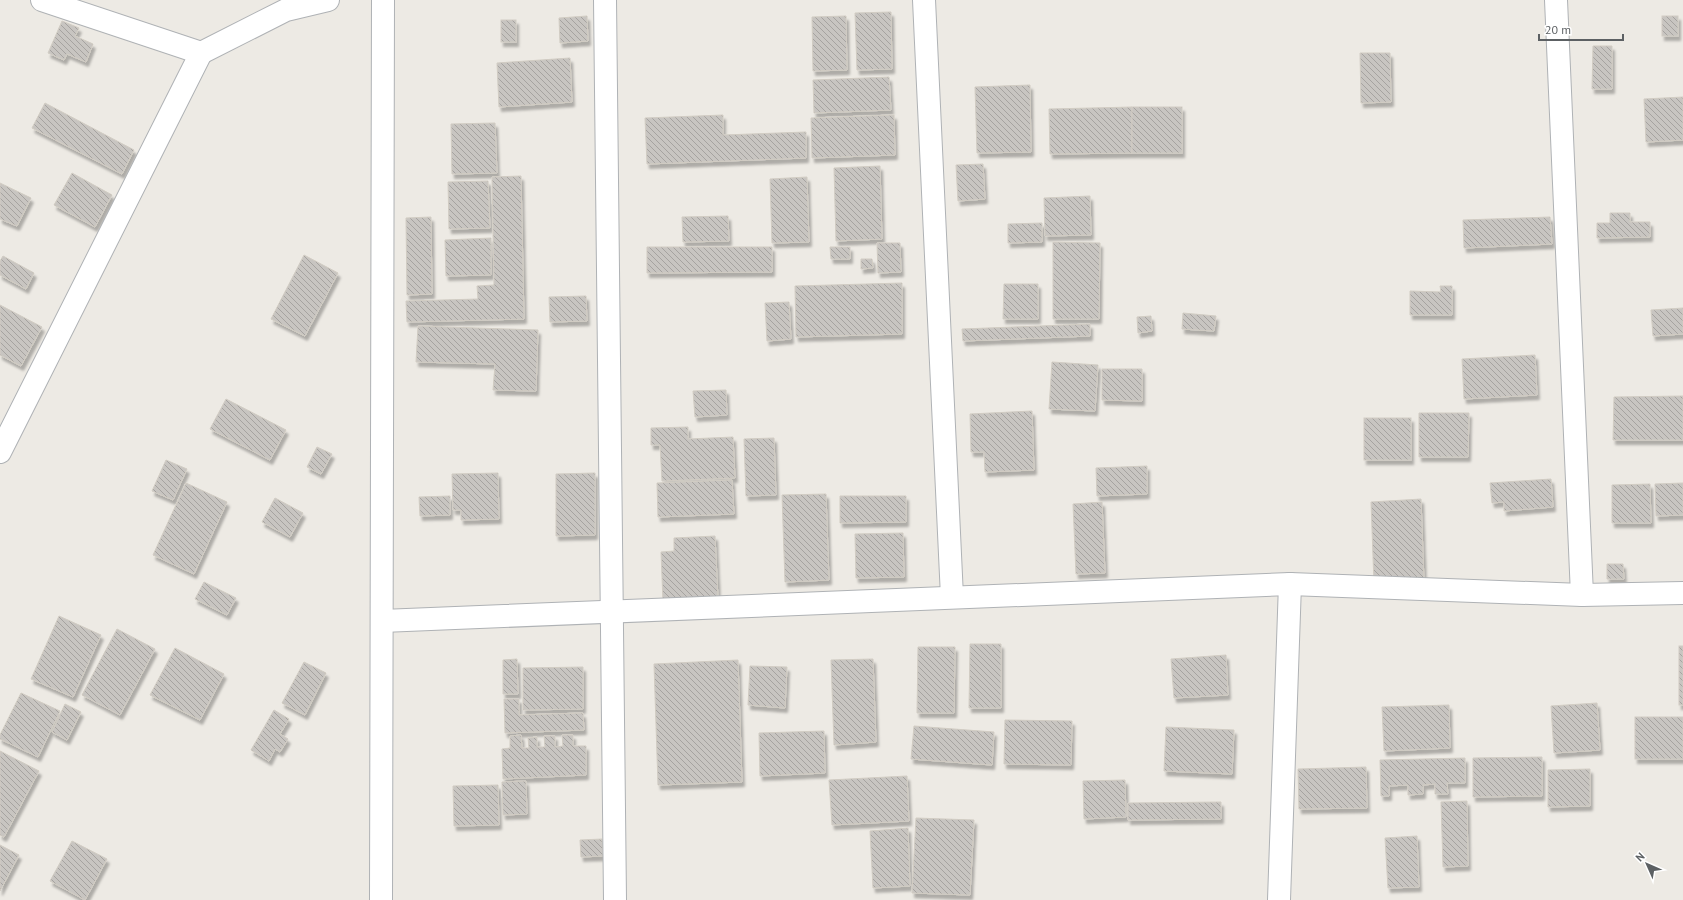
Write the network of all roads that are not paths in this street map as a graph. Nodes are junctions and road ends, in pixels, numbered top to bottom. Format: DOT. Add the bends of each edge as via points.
graph roads {
  1 [pos="42,0"];
  2 [pos="328,0"];
  3 [pos="383,0"];
  4 [pos="605,0"];
  5 [pos="924,0"];
  6 [pos="1556,0"];
  7 [pos="286,5"];
  8 [pos="201,54"];
  9 [pos="0,452"];
  10 [pos="1290,584"];
  11 [pos="1683,593"];
  12 [pos="1582,595"];
  13 [pos="952,597"];
  14 [pos="611,610"];
  15 [pos="382,621"];
  16 [pos="381,900"];
  17 [pos="615,900"];
  18 [pos="1279,900"];
  1 -- 8 [label="street"];
  2 -- 7 [label="street"];
  3 -- 15 [label="street"];
  4 -- 14 [label="street"];
  5 -- 13 [label="street"];
  6 -- 12 [label="street"];
  7 -- 8 [label="street"];
  8 -- 9 [label="street"];
  10 -- 12 [label="street"];
  10 -- 13 [label="street"];
  10 -- 18 [label="street"];
  11 -- 12 [label="street"];
  13 -- 14 [label="street"];
  14 -- 15 [label="street"];
  14 -- 17 [label="street"];
  15 -- 16 [label="street"];
}
